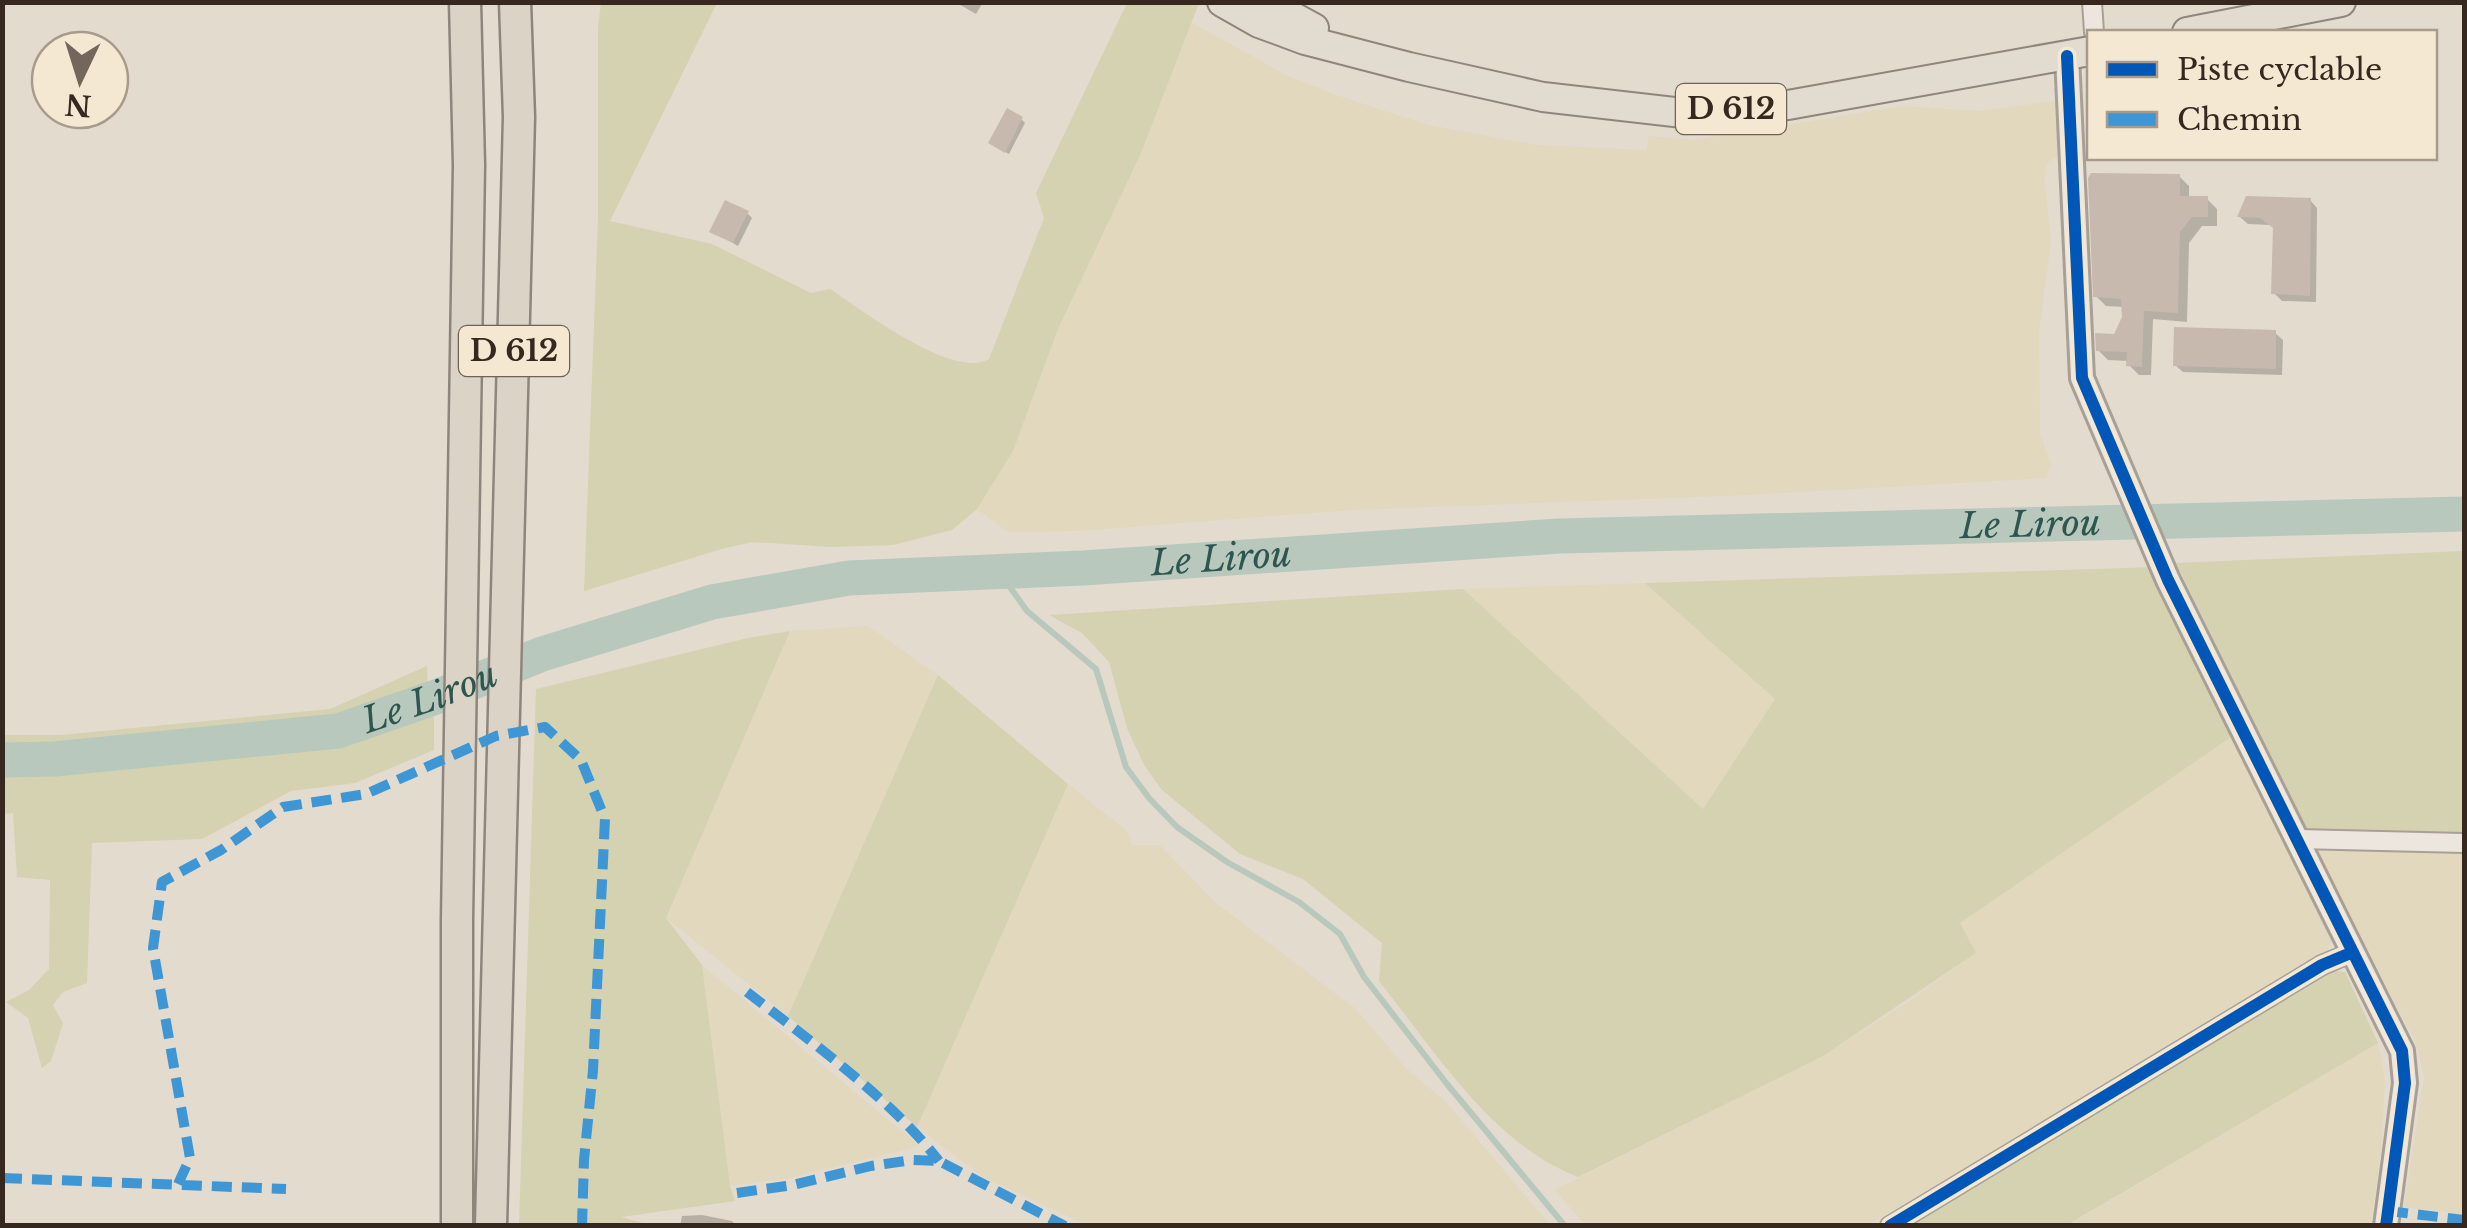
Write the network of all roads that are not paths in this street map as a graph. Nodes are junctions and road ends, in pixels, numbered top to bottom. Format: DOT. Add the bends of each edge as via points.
graph roads {
  1 [pos="452,2"];
  2 [pos="465,2"];
  3 [pos="515,2"];
  4 [pos="533,2"];
  5 [pos="1222,2"];
  6 [pos="1266,2"];
  7 [pos="2092,2"];
  8 [pos="2341,2"];
  9 [pos="2094,30"];
  10 [pos="2197,30"];
  11 [pos="2078,54"];
  12 [pos="1374,58"];
  13 [pos="519,117"];
  14 [pos="468,165"];
  15 [pos="2298,840"];
  16 [pos="2464,843"];
  17 [pos="2353,952"];
  18 [pos="457,1226"];
  19 [pos="490,1226"];
  20 [pos="1890,1226"];
  21 [pos="2386,1226"];
  1 -- 14 [label="highway, D 612"];
  2 -- 14 [label="highway"];
  3 -- 13 [label="highway"];
  4 -- 13 [label="highway, D 612"];
  5 -- 12 [label="main road, D 612" via="1259,24"];
  6 -- 12 [label="main road, D 612"];
  7 -- 9 [label="street"];
  8 -- 10 [label="main road"];
  11 -- 12 [label="main road, D 612" via="1788,105 1683,113 1542,97"];
  11 -- 15 [label="street" via="2082,378 2168,580"];
  13 -- 19 [label="highway, D 612"];
  14 -- 18 [label="highway, D 612"];
  15 -- 16 [label="street"];
  15 -- 17 [label="street"];
  17 -- 20 [label="street"];
  17 -- 21 [label="street" via="2402,1051 2405,1083"];
}
